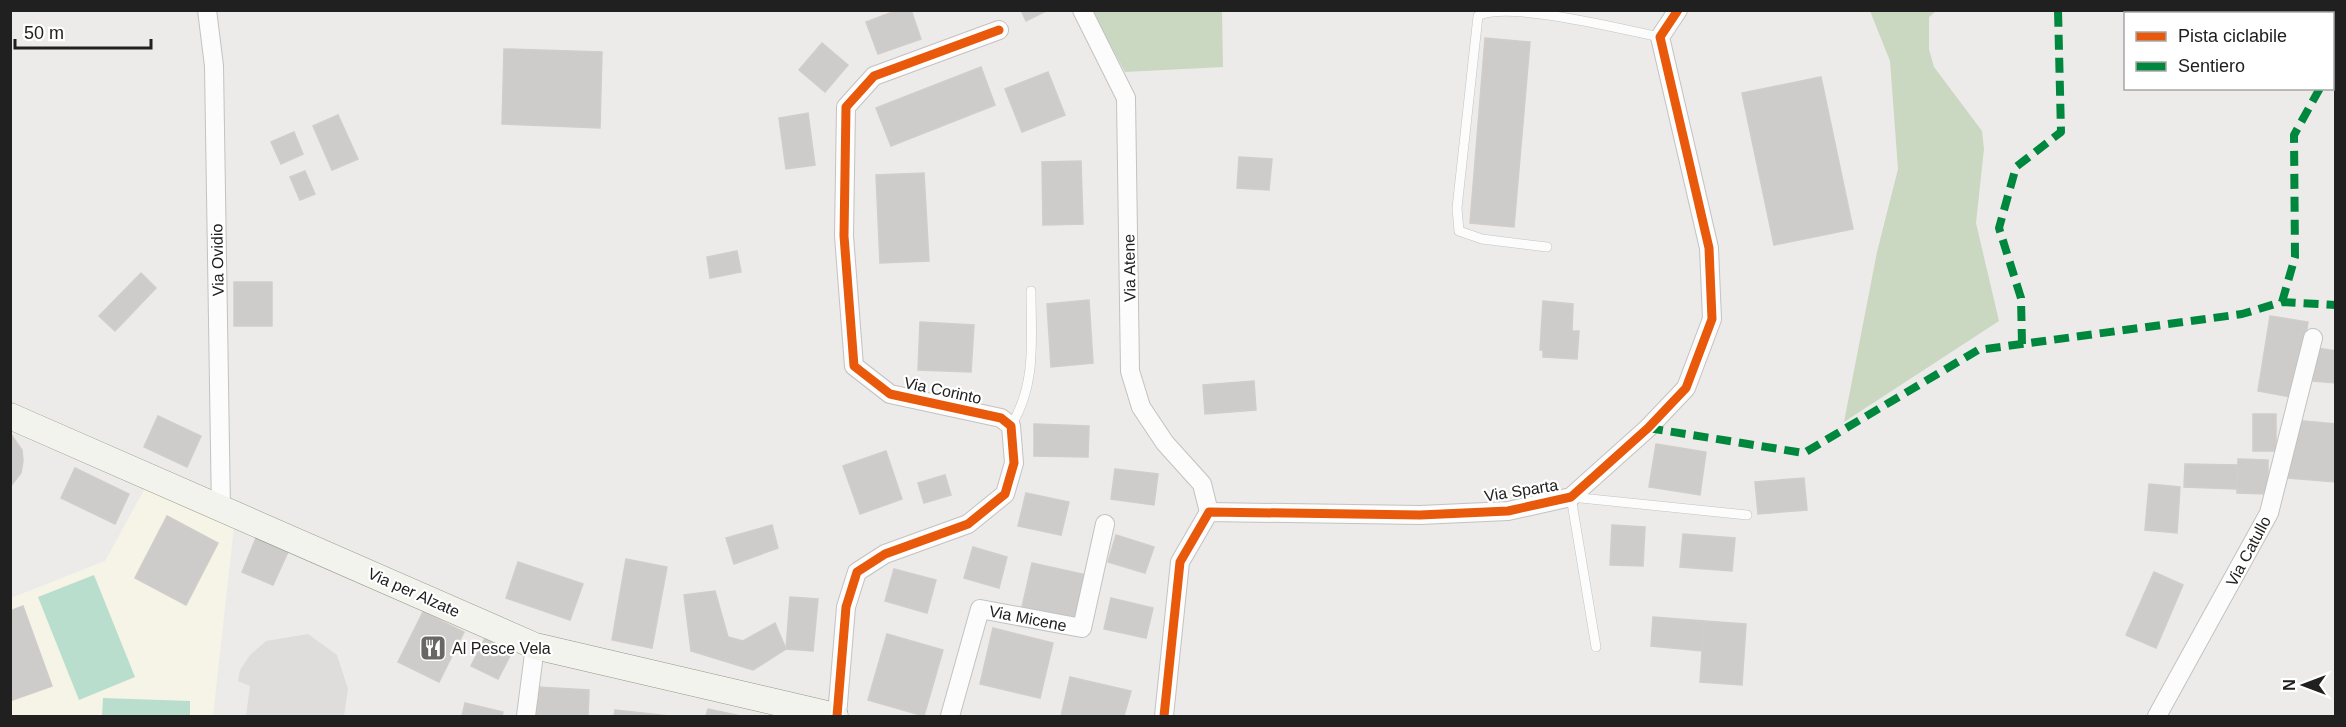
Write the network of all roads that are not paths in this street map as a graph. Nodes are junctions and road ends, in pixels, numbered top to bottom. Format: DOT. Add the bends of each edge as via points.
graph roads {
  1 [pos="207,10"];
  2 [pos="1082,10"];
  3 [pos="1678,10"];
  4 [pos="999,30"];
  5 [pos="1660,38"];
  6 [pos="1547,247"];
  7 [pos="1031,291"];
  8 [pos="2313,338"];
  9 [pos="10,416"];
  10 [pos="1011,426"];
  11 [pos="1571,497"];
  12 [pos="221,511"];
  13 [pos="1209,512"];
  14 [pos="1747,515"];
  15 [pos="1105,524"];
  16 [pos="535,646"];
  17 [pos="1596,647"];
  18 [pos="526,717"];
  19 [pos="836,717"];
  20 [pos="950,717"];
  21 [pos="1164,717"];
  22 [pos="2157,717"];
  1 -- 12 [label="street, Via Ovidio" via="214,66"];
  2 -- 13 [label="street, Via Atene" via="1126,98 1130,370 1141,407 1202,484"];
  3 -- 5 [label="street"];
  4 -- 10 [label="street, Via Corinto" via="874,76 846,107 844,236 854,366 890,394 1001,418"];
  5 -- 6 [label="lane" via="1545,14 1513,11 1478,16 1457,208 1459,231 1482,239"];
  5 -- 11 [label="street, Via Sparta" via="1709,248 1712,319 1686,388"];
  7 -- 10 [label="lane" via="1031,367 1024,404"];
  8 -- 22 [label="street, Via Catullo" via="2269,513"];
  9 -- 12 [label="street, Via per Alzate"];
  10 -- 19 [label="street" via="1014,463 1005,494 968,524 885,554 857,572 846,607"];
  11 -- 13 [label="street, Via Sparta" via="1508,511 1420,515"];
  11 -- 14 [label="lane, Via Sparta"];
  11 -- 17 [label="lane, Via Sparta"];
  12 -- 16 [label="street, Via per Alzate"];
  13 -- 21 [label="street" via="1180,562"];
  15 -- 20 [label="street, Via Micene" via="1082,628 980,609"];
  16 -- 18 [label="street"];
  16 -- 19 [label="street, Via per Alzate"];
}
